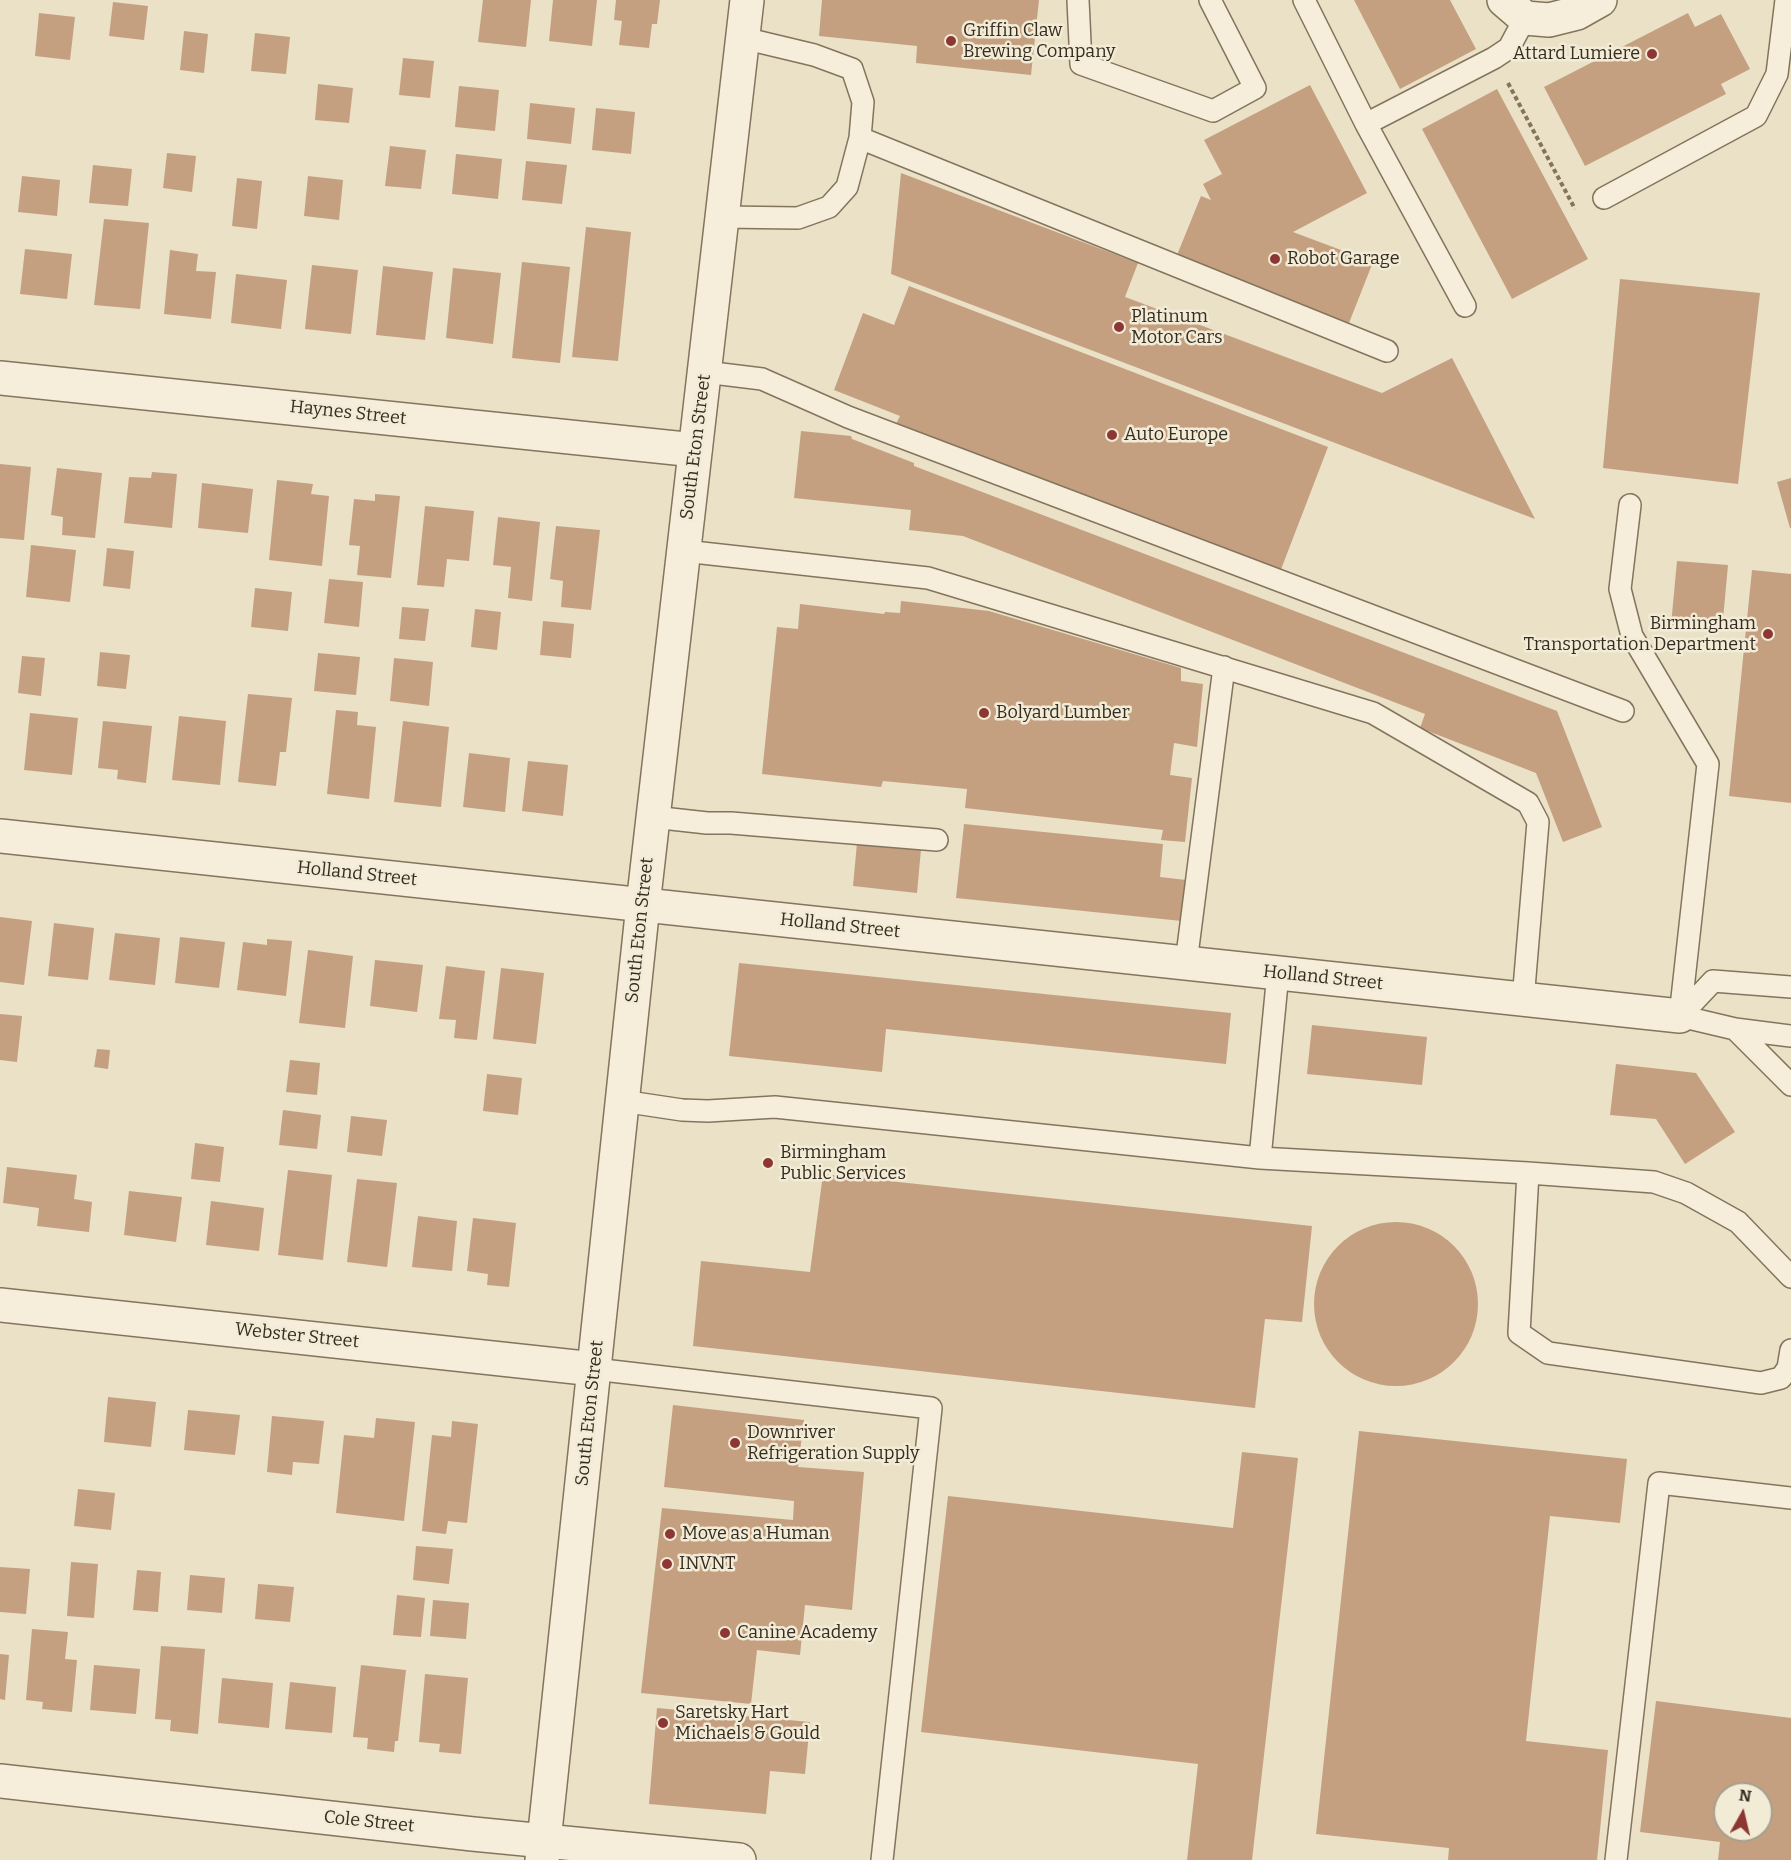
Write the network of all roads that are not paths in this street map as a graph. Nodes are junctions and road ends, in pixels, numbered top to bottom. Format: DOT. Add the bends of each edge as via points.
graph roads {
  1 [pos="747,0"];
  2 [pos="1078,0"];
  3 [pos="1210,0"];
  4 [pos="1304,0"];
  5 [pos="1600,0"];
  6 [pos="1786,0"];
  7 [pos="1514,9"];
  8 [pos="743,38"];
  9 [pos="1366,123"];
  10 [pos="860,138"];
  11 [pos="1604,198"];
  12 [pos="722,217"];
  13 [pos="1465,306"];
  14 [pos="1387,351"];
  15 [pos="705,372"];
  16 [pos="0,378"];
  17 [pos="695,450"];
  18 [pos="1630,505"];
  19 [pos="684,551"];
  20 [pos="1224,668"];
  21 [pos="1623,711"];
  22 [pos="653,817"];
  23 [pos="0,836"];
  24 [pos="937,840"];
  25 [pos="643,904"];
  26 [pos="1186,963"];
  27 [pos="1278,973"];
  28 [pos="1791,987"];
  29 [pos="1523,1000"];
  30 [pos="1680,1016"];
  31 [pos="1735,1029"];
  32 [pos="1791,1036"];
  33 [pos="1791,1085"];
  34 [pos="622,1101"];
  35 [pos="1260,1158"];
  36 [pos="1528,1173"];
  37 [pos="1791,1278"];
  38 [pos="0,1305"];
  39 [pos="1791,1350"];
  40 [pos="594,1369"];
  41 [pos="1791,1498"];
  42 [pos="0,1781"];
  43 [pos="543,1851"];
  44 [pos="632,1854"];
  45 [pos="739,1860"];
  46 [pos="882,1860"];
  47 [pos="1616,1860"];
  1 -- 8 [label="street, South Eton Street"];
  2 -- 3 [label="lane" via="1081,64 1214,111 1255,88"];
  4 -- 9 [label="lane"];
  5 -- 7 [label="street" via="1576,13 1549,20"];
  6 -- 11 [label="lane" via="1777,74 1756,116"];
  7 -- 9 [label="lane" via="1509,48"];
  8 -- 10 [label="lane" via="814,55 852,69 863,102"];
  8 -- 12 [label="street, South Eton Street"];
  9 -- 13 [label="lane"];
  10 -- 12 [label="lane" via="847,186 829,207 798,218"];
  10 -- 14 [label="lane"];
  12 -- 15 [label="street, South Eton Street"];
  15 -- 17 [label="street, South Eton Street"];
  15 -- 21 [label="lane" via="762,379 848,417"];
  16 -- 17 [label="street, Haynes Street"];
  17 -- 19 [label="street, South Eton Street"];
  18 -- 30 [label="lane" via="1620,589 1632,636 1708,764"];
  19 -- 20 [label="lane" via="928,578"];
  19 -- 22 [label="street, South Eton Street"];
  20 -- 26 [label="lane"];
  20 -- 29 [label="lane" via="1373,713 1528,803 1538,822"];
  22 -- 24 [label="lane"];
  22 -- 25 [label="street, South Eton Street"];
  23 -- 25 [label="street, Holland Street"];
  25 -- 26 [label="street, Holland Street"];
  25 -- 34 [label="street, South Eton Street"];
  26 -- 27 [label="street, Holland Street"];
  27 -- 29 [label="street, Holland Street"];
  27 -- 35 [label="lane"];
  28 -- 30 [label="lane" via="1713,981"];
  29 -- 30 [label="street, Holland Street"];
  30 -- 31 [label="lane"];
  31 -- 32 [label="lane"];
  31 -- 33 [label="lane"];
  34 -- 35 [label="lane" via="682,1110 775,1107"];
  34 -- 40 [label="street, South Eton Street"];
  35 -- 36 [label="lane"];
  36 -- 37 [label="lane" via="1654,1182 1686,1193 1738,1222"];
  36 -- 39 [label="lane" via="1519,1333 1548,1353 1761,1383 1781,1378 1788,1368"];
  38 -- 40 [label="street, Webster Street"];
  40 -- 43 [label="street, South Eton Street"];
  40 -- 46 [label="lane" via="931,1408"];
  41 -- 47 [label="lane" via="1659,1483"];
  42 -- 43 [label="street, Cole Street"];
  43 -- 44 [label="street, Cole Street"];
  44 -- 45 [label="street, Cole Street"];
}
